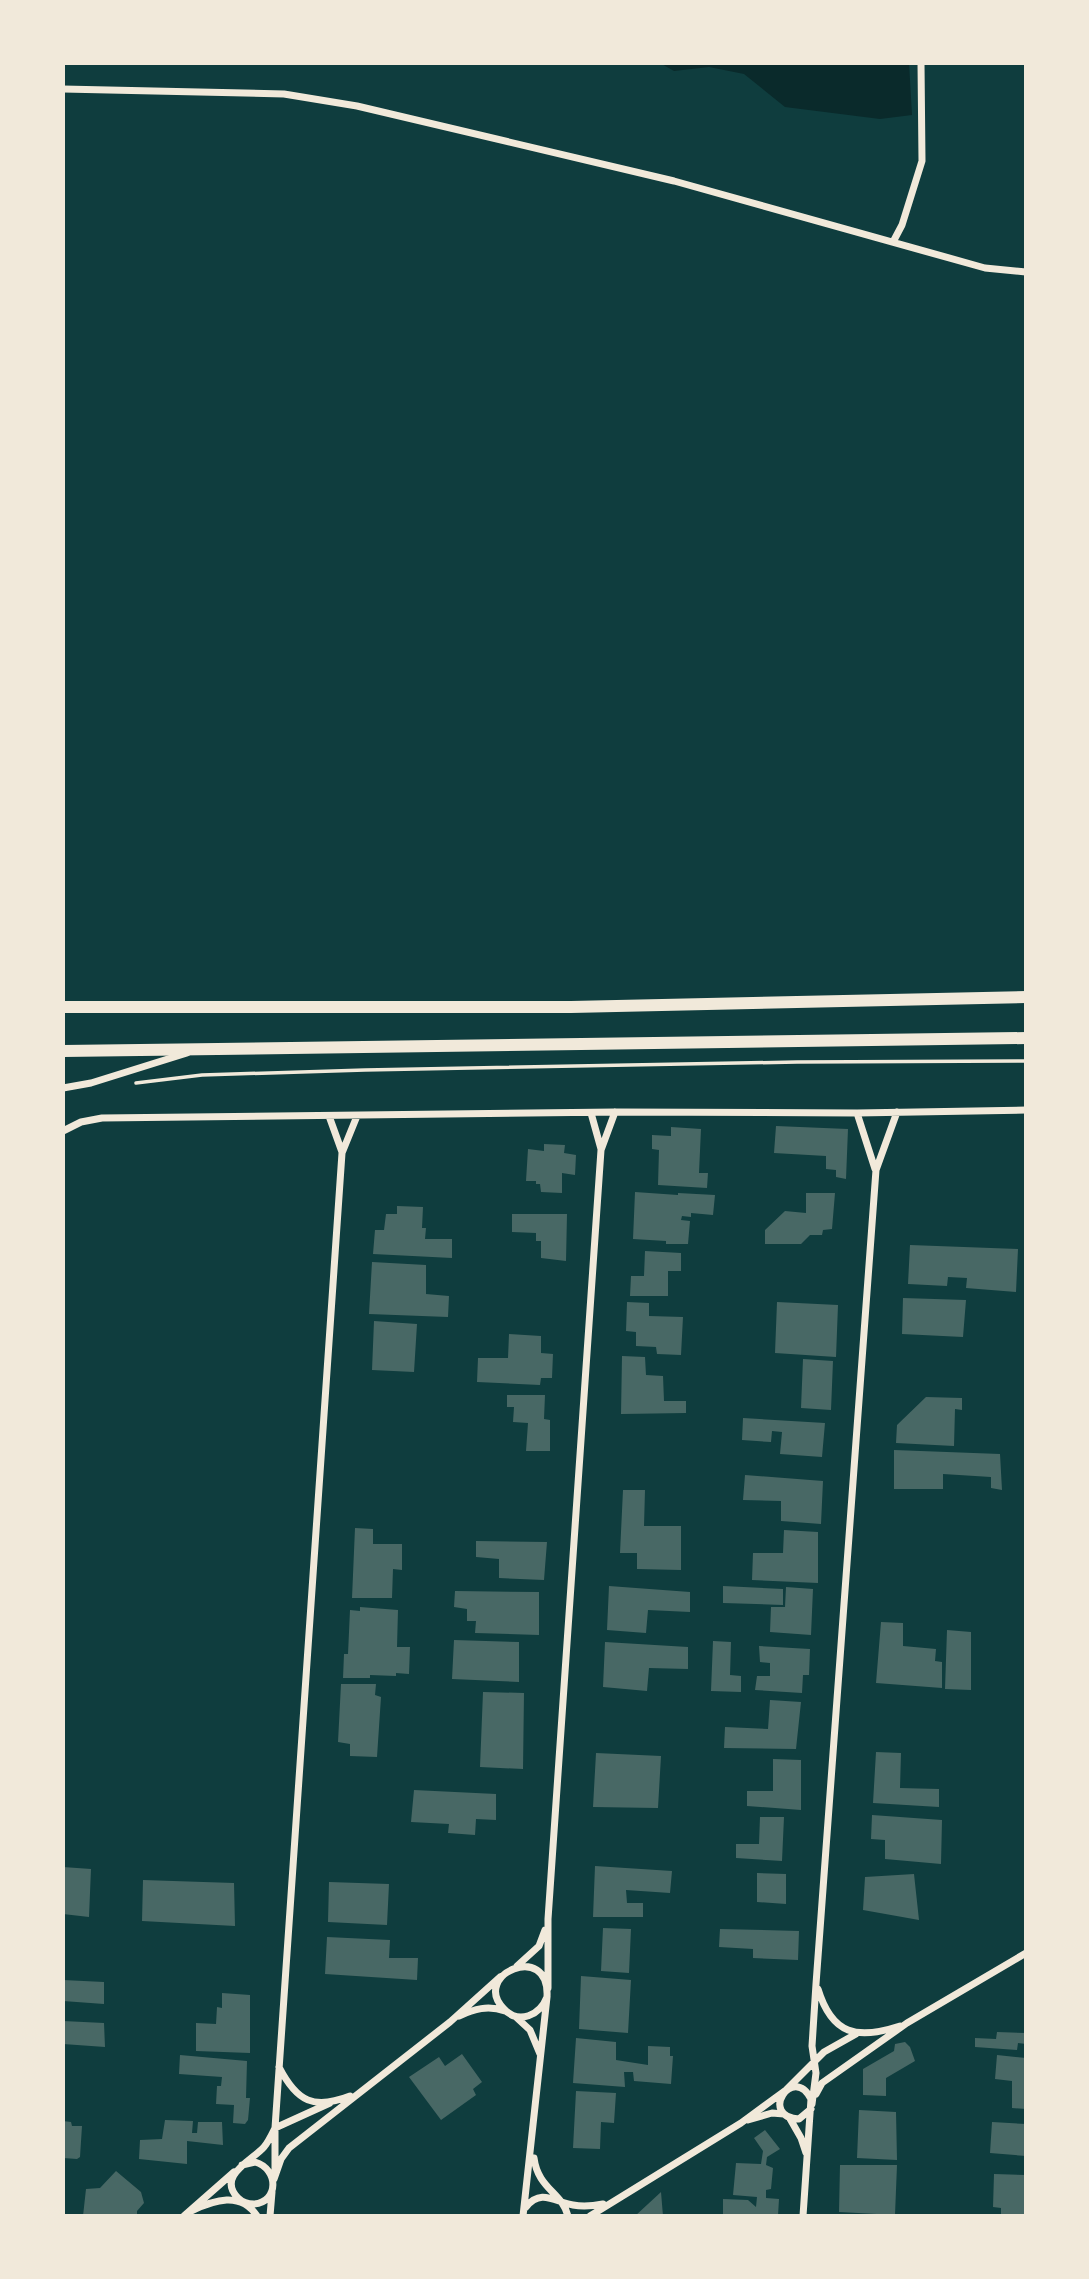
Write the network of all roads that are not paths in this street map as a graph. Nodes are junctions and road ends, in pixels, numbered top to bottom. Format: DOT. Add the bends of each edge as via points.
graph roads {
  1 [pos="920,63"];
  2 [pos="63,89"];
  3 [pos="893,242"];
  4 [pos="1026,272"];
  5 [pos="1026,997"];
  6 [pos="63,1007"];
  7 [pos="1026,1038"];
  8 [pos="197,1050"];
  9 [pos="63,1051"];
  10 [pos="63,1088"];
  11 [pos="1026,1110"];
  12 [pos="615,1112"];
  13 [pos="897,1112"];
  14 [pos="591,1113"];
  15 [pos="857,1113"];
  16 [pos="329,1116"];
  17 [pos="357,1116"];
  18 [pos="63,1131"];
  19 [pos="601,1150"];
  20 [pos="342,1153"];
  21 [pos="876,1170"];
  22 [pos="548,1919"];
  23 [pos="1025,1954"];
  24 [pos="517,1966"];
  25 [pos="503,1974"];
  26 [pos="816,1984"];
  27 [pos="548,1988"];
  28 [pos="547,1997"];
  29 [pos="510,2013"];
  30 [pos="450,2022"];
  31 [pos="907,2023"];
  32 [pos="856,2034"];
  33 [pos="540,2062"];
  34 [pos="814,2062"];
  35 [pos="279,2066"];
  36 [pos="786,2090"];
  37 [pos="358,2093"];
  38 [pos="330,2103"];
  39 [pos="811,2107"];
  40 [pos="787,2116"];
  41 [pos="741,2123"];
  42 [pos="275,2128"];
  43 [pos="532,2147"];
  44 [pos="807,2161"];
  45 [pos="240,2167"];
  46 [pos="275,2173"];
  47 [pos="273,2186"];
  48 [pos="243,2201"];
  49 [pos="560,2201"];
  50 [pos="607,2204"];
  51 [pos="188,2213"];
  52 [pos="524,2213"];
  53 [pos="257,2216"];
  54 [pos="270,2216"];
  55 [pos="568,2216"];
  56 [pos="590,2216"];
  57 [pos="803,2216"];
  1 -- 3 [label="street" via="922,162"];
  2 -- 3 [label="street" via="284,94 357,106 674,181"];
  3 -- 4 [label="street" via="985,268"];
  5 -- 6 [label="main road" via="571,1007"];
  7 -- 8 [label="main road"];
  8 -- 9 [label="main road"];
  8 -- 10 [label="street"];
  11 -- 13 [label="street"];
  12 -- 14 [label="street"];
  12 -- 15 [label="street"];
  12 -- 19 [label="street"];
  13 -- 15 [label="street"];
  13 -- 21 [label="street"];
  14 -- 17 [label="street"];
  14 -- 19 [label="street"];
  15 -- 21 [label="street"];
  16 -- 17 [label="street"];
  16 -- 18 [label="street" via="102,1118"];
  16 -- 20 [label="street"];
  17 -- 20 [label="street"];
  19 -- 22 [label="street"];
  20 -- 35 [label="street"];
  21 -- 26 [label="street"];
  22 -- 24 [label="street" via="539,1946"];
  22 -- 27 [label="street"];
  23 -- 31 [label="street"];
  24 -- 25 [label="street"];
  24 -- 27 [label="street" via="533,1968"];
  25 -- 29 [label="street" via="497,1997"];
  25 -- 30 [label="street"];
  26 -- 32 [label="street" via="830,2015"];
  26 -- 34 [label="street"];
  27 -- 28 [label="street"];
  28 -- 29 [label="street" via="531,2016"];
  28 -- 33 [label="street"];
  29 -- 30 [label="street" via="480,2008"];
  29 -- 33 [label="street" via="530,2030"];
  30 -- 37 [label="street"];
  31 -- 32 [label="street"];
  31 -- 39 [label="street" via="822,2083"];
  32 -- 34 [label="street"];
  33 -- 43 [label="street"];
  34 -- 36 [label="street"];
  34 -- 39 [label="street"];
  35 -- 38 [label="street" via="304,2097 317,2104"];
  35 -- 42 [label="street"];
  36 -- 39 [label="street" via="801,2088 809,2094"];
  36 -- 40 [label="street" via="780,2099"];
  36 -- 41 [label="street"];
  37 -- 38 [label="street"];
  37 -- 46 [label="street" via="289,2148"];
  38 -- 42 [label="street"];
  39 -- 40 [label="street" via="799,2119"];
  39 -- 44 [label="street"];
  40 -- 41 [label="street" via="772,2113"];
  40 -- 44 [label="street" via="801,2138"];
  41 -- 50 [label="street"];
  42 -- 45 [label="street" via="266,2146"];
  42 -- 46 [label="street"];
  43 -- 49 [label="street" via="538,2175"];
  43 -- 52 [label="street"];
  44 -- 57 [label="street"];
  45 -- 47 [label="street" via="261,2164 270,2172"];
  45 -- 48 [label="street" via="232,2187"];
  45 -- 51 [label="street"];
  46 -- 47 [label="street"];
  47 -- 48 [label="street" via="261,2202"];
  47 -- 54 [label="street"];
  48 -- 51 [label="street" via="213,2201"];
  48 -- 53 [label="street"];
  49 -- 50 [label="street" via="581,2206"];
  49 -- 52 [label="street" via="539,2197"];
  49 -- 55 [label="street"];
  50 -- 56 [label="street"];
}
